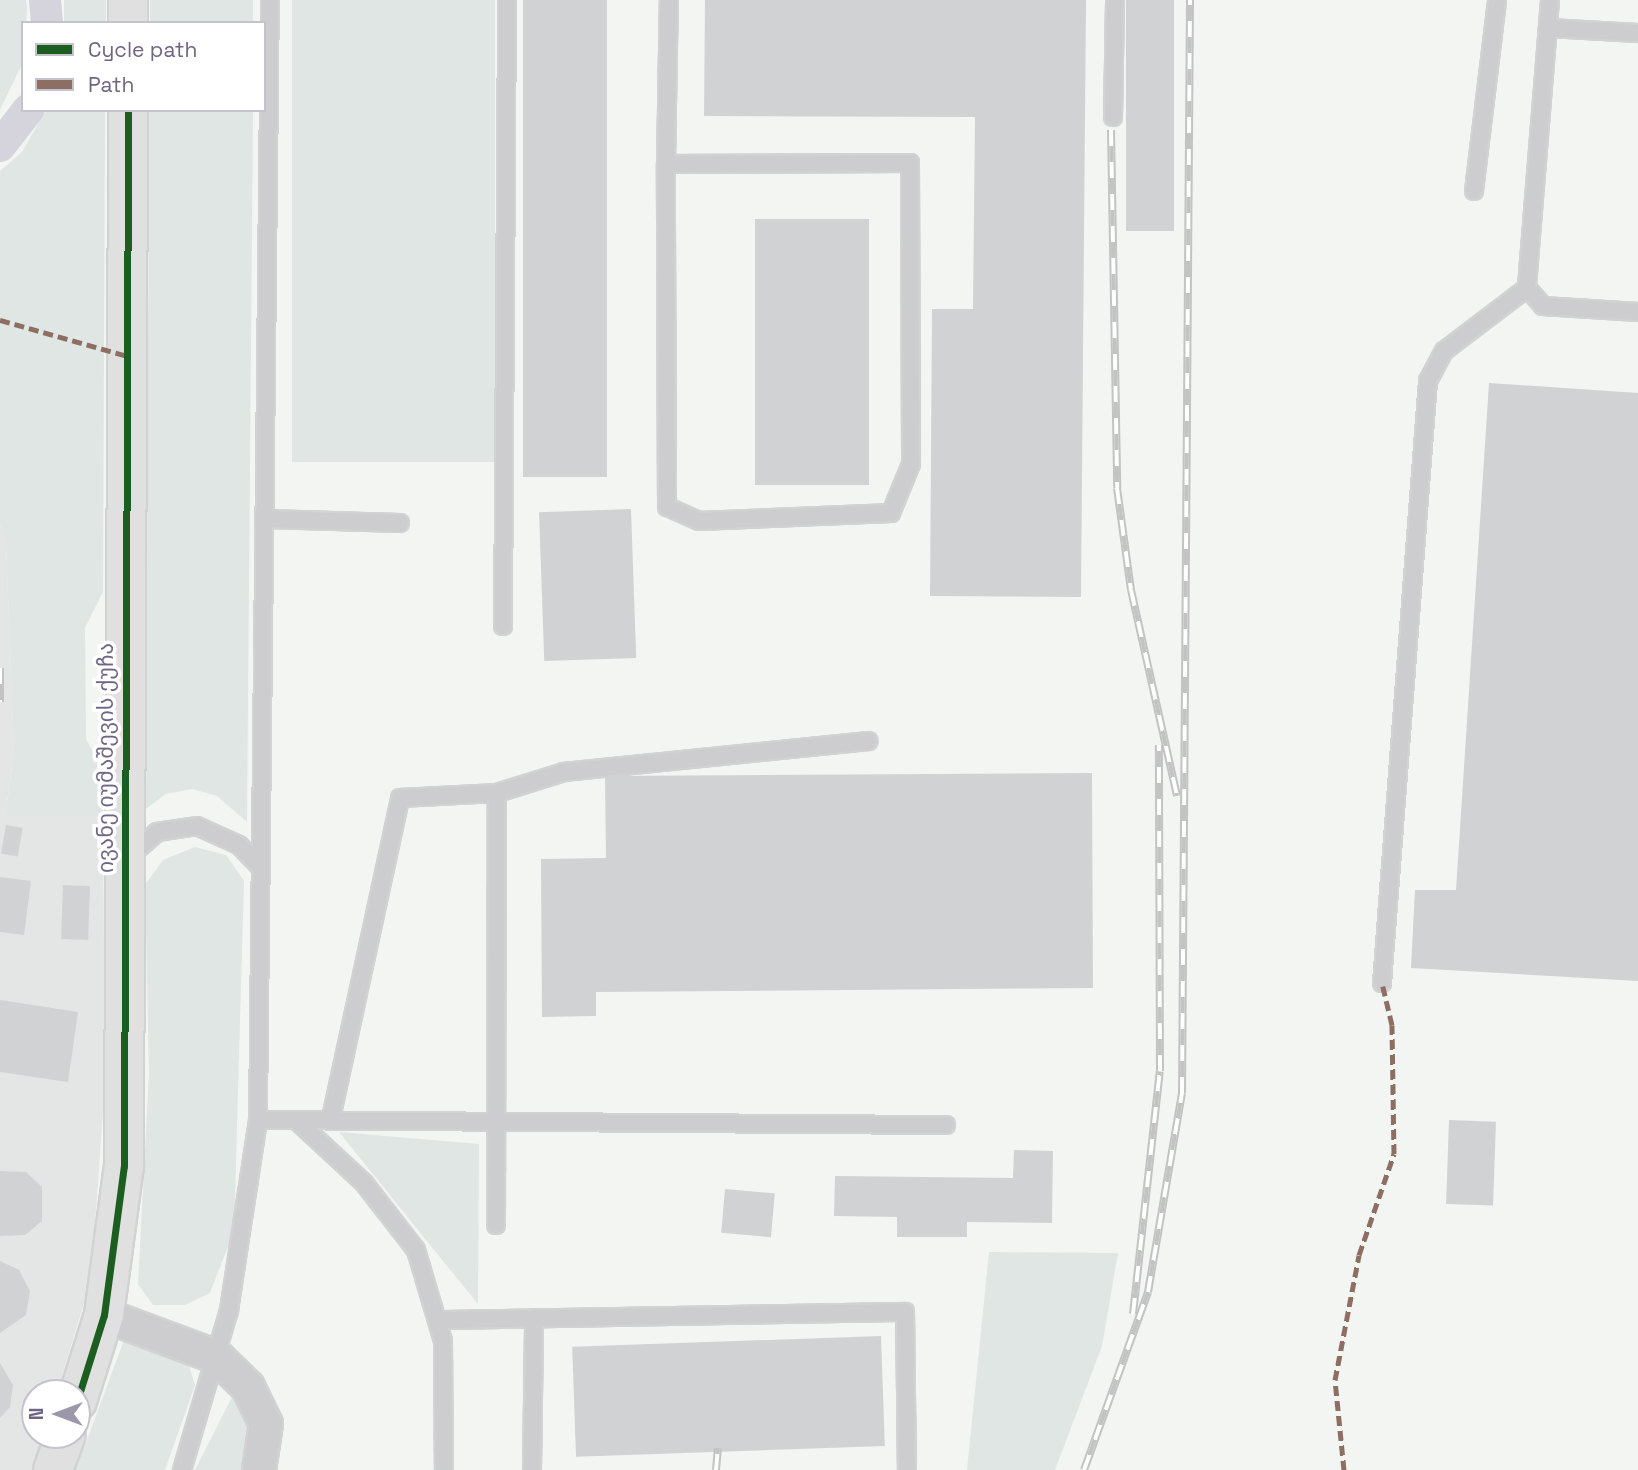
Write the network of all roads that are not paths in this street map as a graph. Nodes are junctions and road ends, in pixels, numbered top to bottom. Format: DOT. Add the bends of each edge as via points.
graph roads {
  1 [pos="128,0"];
  2 [pos="270,0"];
  3 [pos="507,0"];
  4 [pos="669,0"];
  5 [pos="1115,0"];
  6 [pos="1497,0"];
  7 [pos="1550,0"];
  8 [pos="128,21"];
  9 [pos="1548,28"];
  10 [pos="1638,33"];
  11 [pos="128,112"];
  12 [pos="1113,117"];
  13 [pos="666,164"];
  14 [pos="1474,191"];
  15 [pos="1527,288"];
  16 [pos="1638,312"];
  17 [pos="267,519"];
  18 [pos="400,523"];
  19 [pos="503,626"];
  20 [pos="868,741"];
  21 [pos="497,793"];
  22 [pos="123,864"];
  23 [pos="260,866"];
  24 [pos="1382,983"];
  25 [pos="331,1118"];
  26 [pos="258,1120"];
  27 [pos="296,1120"];
  28 [pos="496,1123"];
  29 [pos="946,1125"];
  30 [pos="496,1225"];
  31 [pos="104,1315"];
  32 [pos="534,1318"];
  33 [pos="439,1320"];
  34 [pos="217,1357"];
  35 [pos="84,1379"];
  36 [pos="61,1449"];
  37 [pos="53,1470"];
  38 [pos="182,1470"];
  39 [pos="259,1470"];
  40 [pos="444,1470"];
  41 [pos="532,1470"];
  42 [pos="907,1470"];
  1 -- 8 [label="street"];
  2 -- 17 [label="lane"];
  3 -- 19 [label="lane"];
  4 -- 13 [label="lane"];
  5 -- 12 [label="lane"];
  6 -- 14 [label="lane"];
  7 -- 9 [label="lane"];
  9 -- 10 [label="lane"];
  9 -- 15 [label="lane"];
  11 -- 22 [label="street, ივანე იუმაშევის ქუჩა"];
  13 -- 13 [label="lane" via="667,507 699,521 891,513 911,464 910,163"];
  15 -- 16 [label="lane" via="1543,306"];
  15 -- 24 [label="lane" via="1444,351 1428,381"];
  17 -- 18 [label="lane"];
  17 -- 23 [label="lane"];
  20 -- 21 [label="lane" via="564,772"];
  21 -- 25 [label="lane" via="400,798"];
  21 -- 28 [label="lane"];
  22 -- 23 [label="lane" via="157,832 197,826 239,845"];
  22 -- 31 [label="street, ივანე იუმაშევის ქუჩა" via="124,1166"];
  23 -- 26 [label="lane"];
  25 -- 27 [label="lane"];
  25 -- 28 [label="lane"];
  26 -- 27 [label="lane"];
  26 -- 34 [label="lane"];
  27 -- 33 [label="lane" via="364,1183 416,1250"];
  28 -- 29 [label="lane"];
  28 -- 30 [label="lane"];
  31 -- 34 [label="street"];
  31 -- 35 [label="street, ივანე იუმაშევის ქუჩა"];
  32 -- 33 [label="lane"];
  32 -- 41 [label="lane"];
  32 -- 42 [label="lane" via="905,1312"];
  33 -- 40 [label="lane"];
  34 -- 38 [label="lane"];
  34 -- 39 [label="street" via="262,1406"];
  36 -- 37 [label="street"];
}
